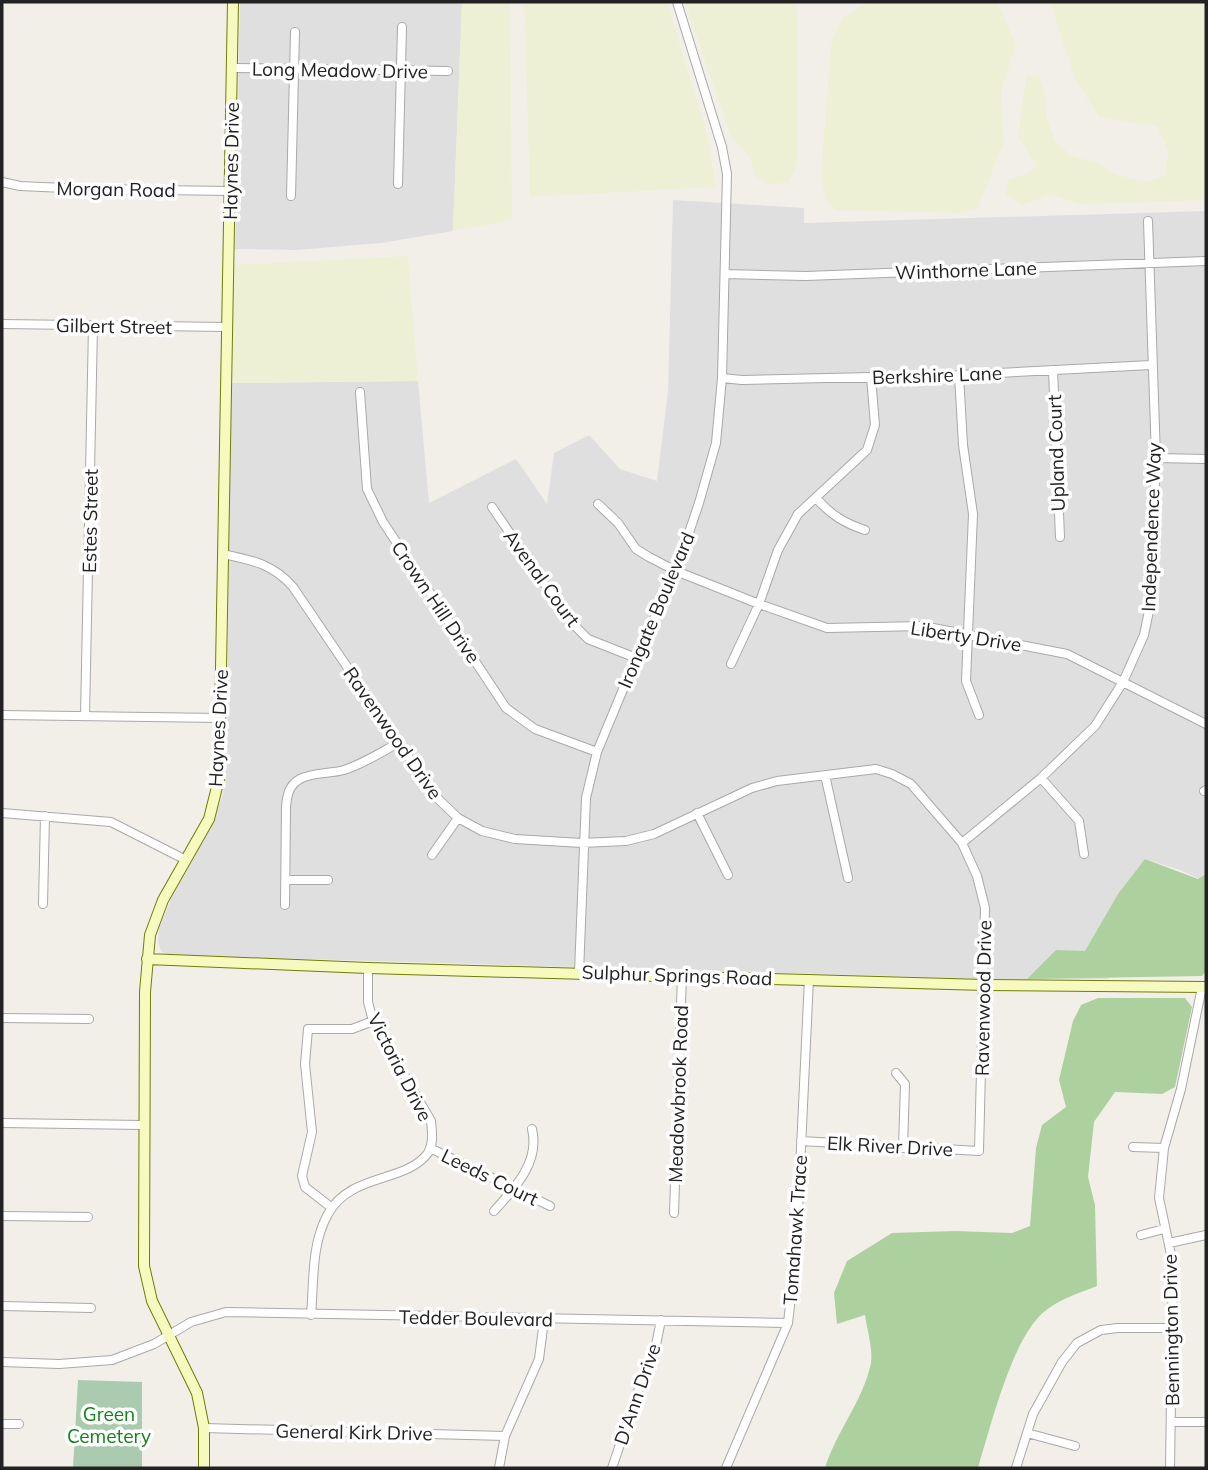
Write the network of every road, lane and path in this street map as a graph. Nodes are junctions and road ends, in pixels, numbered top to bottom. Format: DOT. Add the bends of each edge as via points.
graph roads {
  1 [pos="233,2"];
  2 [pos="677,2"];
  3 [pos="402,27"];
  4 [pos="295,32"];
  5 [pos="232,68"];
  6 [pos="293,69"];
  7 [pos="401,71"];
  8 [pos="448,71"];
  9 [pos="2,182"];
  10 [pos="398,184"];
  11 [pos="230,191"];
  12 [pos="291,196"];
  13 [pos="1148,221"];
  14 [pos="1206,261"];
  15 [pos="1149,264"];
  16 [pos="725,274"];
  17 [pos="2,324"];
  18 [pos="93,326"];
  19 [pos="227,327"];
  20 [pos="1151,365"];
  21 [pos="1053,370"];
  22 [pos="959,374"];
  23 [pos="871,377"];
  24 [pos="722,378"];
  25 [pos="360,393"];
  26 [pos="1156,458"];
  27 [pos="1206,458"];
  28 [pos="816,499"];
  29 [pos="598,505"];
  30 [pos="492,507"];
  31 [pos="865,530"];
  32 [pos="1060,537"];
  33 [pos="223,554"];
  34 [pos="676,571"];
  35 [pos="759,604"];
  36 [pos="968,634"];
  37 [pos="636,658"];
  38 [pos="731,664"];
  39 [pos="1123,682"];
  40 [pos="2,715"];
  41 [pos="979,715"];
  42 [pos="85,716"];
  43 [pos="220,718"];
  44 [pos="1206,724"];
  45 [pos="398,743"];
  46 [pos="597,752"];
  47 [pos="825,775"];
  48 [pos="1041,778"];
  49 [pos="2,813"];
  50 [pos="697,813"];
  51 [pos="45,816"];
  52 [pos="458,818"];
  53 [pos="582,843"];
  54 [pos="962,843"];
  55 [pos="1084,854"];
  56 [pos="432,855"];
  57 [pos="186,860"];
  58 [pos="728,876"];
  59 [pos="848,878"];
  60 [pos="287,880"];
  61 [pos="327,880"];
  62 [pos="43,904"];
  63 [pos="285,905"];
  64 [pos="147,959"];
  65 [pos="368,968"];
  66 [pos="579,972"];
  67 [pos="682,975"];
  68 [pos="809,979"];
  69 [pos="985,985"];
  70 [pos="1204,987"];
  71 [pos="2,1018"];
  72 [pos="89,1019"];
  73 [pos="373,1021"];
  74 [pos="897,1073"];
  75 [pos="2,1123"];
  76 [pos="143,1125"];
  77 [pos="532,1129"];
  78 [pos="801,1141"];
  79 [pos="1133,1147"];
  80 [pos="1164,1147"];
  81 [pos="430,1148"];
  82 [pos="903,1148"];
  83 [pos="979,1151"];
  84 [pos="513,1190"];
  85 [pos="550,1206"];
  86 [pos="332,1208"];
  87 [pos="494,1211"];
  88 [pos="674,1213"];
  89 [pos="2,1216"];
  90 [pos="88,1217"];
  91 [pos="1164,1229"];
  92 [pos="1141,1235"];
  93 [pos="1206,1235"];
  94 [pos="1169,1243"];
  95 [pos="2,1306"];
  96 [pos="91,1308"];
  97 [pos="312,1315"];
  98 [pos="544,1320"];
  99 [pos="661,1320"];
  100 [pos="788,1323"];
  101 [pos="1171,1328"];
  102 [pos="168,1334"];
  103 [pos="2,1362"];
  104 [pos="1172,1422"];
  105 [pos="1206,1422"];
  106 [pos="2,1424"];
  107 [pos="19,1424"];
  108 [pos="204,1428"];
  109 [pos="1027,1433"];
  110 [pos="505,1436"];
  111 [pos="1075,1446"];
  112 [pos="204,1468"];
  113 [pos="499,1468"];
  114 [pos="612,1468"];
  115 [pos="726,1468"];
  116 [pos="1016,1468"];
  117 [pos="1170,1468"];
  1 -- 5 [label="street, Haynes Drive"];
  2 -- 16 [label="street, Irongate Boulevard" via="727,174"];
  3 -- 7 [label="street"];
  4 -- 6 [label="street"];
  5 -- 6 [label="street, Long Meadow Drive"];
  5 -- 11 [label="street, Haynes Drive"];
  6 -- 7 [label="street, Long Meadow Drive"];
  6 -- 12 [label="street"];
  7 -- 8 [label="street, Long Meadow Drive"];
  7 -- 10 [label="street"];
  9 -- 11 [label="street, Morgan Road" via="87,190"];
  11 -- 19 [label="street, Haynes Drive"];
  13 -- 15 [label="street, Independence Way"];
  14 -- 15 [label="street, Winthorne Lane"];
  15 -- 16 [label="street, Winthorne Lane" via="806,276"];
  15 -- 20 [label="street, Independence Way"];
  16 -- 24 [label="street, Irongate Boulevard"];
  17 -- 18 [label="street, Gilbert Street"];
  18 -- 19 [label="street, Gilbert Street"];
  18 -- 42 [label="street, Estes Street"];
  19 -- 33 [label="street, Haynes Drive"];
  20 -- 21 [label="street, Berkshire Lane"];
  20 -- 26 [label="street, Independence Way"];
  21 -- 22 [label="street, Berkshire Lane"];
  21 -- 32 [label="street, Upland Court"];
  22 -- 23 [label="street, Berkshire Lane"];
  22 -- 36 [label="street" via="973,514"];
  23 -- 24 [label="street, Berkshire Lane"];
  23 -- 28 [label="street" via="875,425 867,450"];
  24 -- 34 [label="street, Irongate Boulevard" via="716,443"];
  25 -- 46 [label="street, Crown Hill Drive" via="367,489 383,522 506,708 535,729"];
  26 -- 27 [label="street"];
  26 -- 39 [label="street, Independence Way" via="1150,606 1144,635"];
  28 -- 31 [label="street" via="843,522"];
  28 -- 35 [label="street" via="798,514 778,550"];
  29 -- 34 [label="street, Liberty Drive" via="636,549"];
  30 -- 37 [label="street, Avenal Court" via="569,620 588,639"];
  33 -- 43 [label="street, Haynes Drive"];
  33 -- 45 [label="street, Ravenwood Drive" via="256,560 283,576"];
  34 -- 35 [label="street, Liberty Drive"];
  34 -- 37 [label="street, Irongate Boulevard"];
  35 -- 36 [label="street, Liberty Drive" via="827,628 923,626"];
  35 -- 38 [label="street"];
  36 -- 39 [label="street, Liberty Drive" via="1068,654"];
  36 -- 41 [label="street" via="966,681"];
  37 -- 46 [label="street, Irongate Boulevard"];
  39 -- 44 [label="street, Liberty Drive"];
  39 -- 48 [label="street, Independence Way" via="1095,726"];
  40 -- 42 [label="street"];
  42 -- 43 [label="street"];
  43 -- 57 [label="street, Haynes Drive" via="219,779 209,819"];
  45 -- 52 [label="street, Ravenwood Drive" via="434,795"];
  45 -- 60 [label="street" via="365,762 311,775 292,786 286,807"];
  46 -- 53 [label="street, Irongate Boulevard"];
  47 -- 50 [label="street, Ravenwood Drive" via="752,788"];
  47 -- 54 [label="street, Ravenwood Drive" via="876,769 892,774 911,784"];
  47 -- 59 [label="street"];
  48 -- 54 [label="street, Independence Way"];
  48 -- 55 [label="street" via="1079,821"];
  49 -- 51 [label="street"];
  50 -- 53 [label="street, Ravenwood Drive" via="641,838"];
  50 -- 58 [label="street"];
  51 -- 57 [label="street" via="111,822"];
  51 -- 62 [label="street"];
  52 -- 53 [label="street, Ravenwood Drive" via="482,831 515,839"];
  52 -- 56 [label="street"];
  53 -- 66 [label="street, Irongate Boulevard"];
  54 -- 69 [label="street, Ravenwood Drive" via="985,908"];
  57 -- 64 [label="street, Haynes Drive" via="163,900"];
  60 -- 61 [label="street"];
  60 -- 63 [label="street"];
  64 -- 65 [label="street, Sulphur Springs Road"];
  64 -- 76 [label="street, Haynes Drive"];
  65 -- 66 [label="street, Sulphur Springs Road"];
  65 -- 73 [label="street, Victoria Drive"];
  66 -- 67 [label="street, Sulphur Springs Road"];
  67 -- 68 [label="street, Sulphur Springs Road"];
  67 -- 88 [label="street, Meadowbrook Road"];
  68 -- 69 [label="street, Sulphur Springs Road"];
  68 -- 78 [label="street, Tomahawk Trace"];
  69 -- 70 [label="street, Sulphur Springs Road"];
  69 -- 83 [label="street, Ravenwood Drive"];
  70 -- 80 [label="street, Bennington Drive"];
  71 -- 72 [label="street"];
  73 -- 81 [label="street, Victoria Drive" via="431,1121"];
  73 -- 86 [label="street" via="352,1029 308,1029 305,1064 312,1132 302,1176 305,1187"];
  74 -- 82 [label="street" via="905,1084"];
  75 -- 76 [label="street"];
  76 -- 102 [label="street, Haynes Drive" via="144,1266 152,1301"];
  77 -- 84 [label="street" via="534,1153"];
  78 -- 82 [label="street, Elk River Drive"];
  78 -- 100 [label="street, Tomahawk Trace"];
  79 -- 80 [label="street"];
  80 -- 91 [label="street, Bennington Drive" via="1159,1198"];
  81 -- 84 [label="street, Leeds Court"];
  81 -- 86 [label="street, Victoria Drive" via="414,1165 350,1189"];
  82 -- 83 [label="street, Elk River Drive"];
  84 -- 85 [label="street, Leeds Court"];
  84 -- 87 [label="street"];
  86 -- 97 [label="street, Victoria Drive" via="316,1245"];
  89 -- 90 [label="street"];
  91 -- 92 [label="street"];
  91 -- 94 [label="street, Bennington Drive"];
  93 -- 94 [label="street"];
  94 -- 101 [label="street, Bennington Drive"];
  95 -- 96 [label="street"];
  97 -- 98 [label="street, Tedder Boulevard"];
  97 -- 102 [label="street, Tedder Boulevard" via="226,1312 191,1321"];
  98 -- 99 [label="street, Tedder Boulevard"];
  98 -- 110 [label="street" via="539,1359"];
  99 -- 100 [label="street, Tedder Boulevard"];
  99 -- 114 [label="street, D'Ann Drive" via="653,1360"];
  100 -- 115 [label="street, Tomahawk Trace"];
  101 -- 104 [label="street, Bennington Drive"];
  101 -- 109 [label="street" via="1101,1330 1077,1343 1033,1414"];
  102 -- 103 [label="street, Tedder Boulevard" via="111,1360"];
  102 -- 108 [label="street, Haynes Drive" via="197,1393"];
  104 -- 105 [label="street"];
  104 -- 117 [label="street, Bennington Drive"];
  106 -- 107 [label="street"];
  108 -- 110 [label="street, General Kirk Drive"];
  108 -- 112 [label="street, Haynes Drive"];
  109 -- 111 [label="street"];
  109 -- 116 [label="street"];
  110 -- 113 [label="street"];
}
